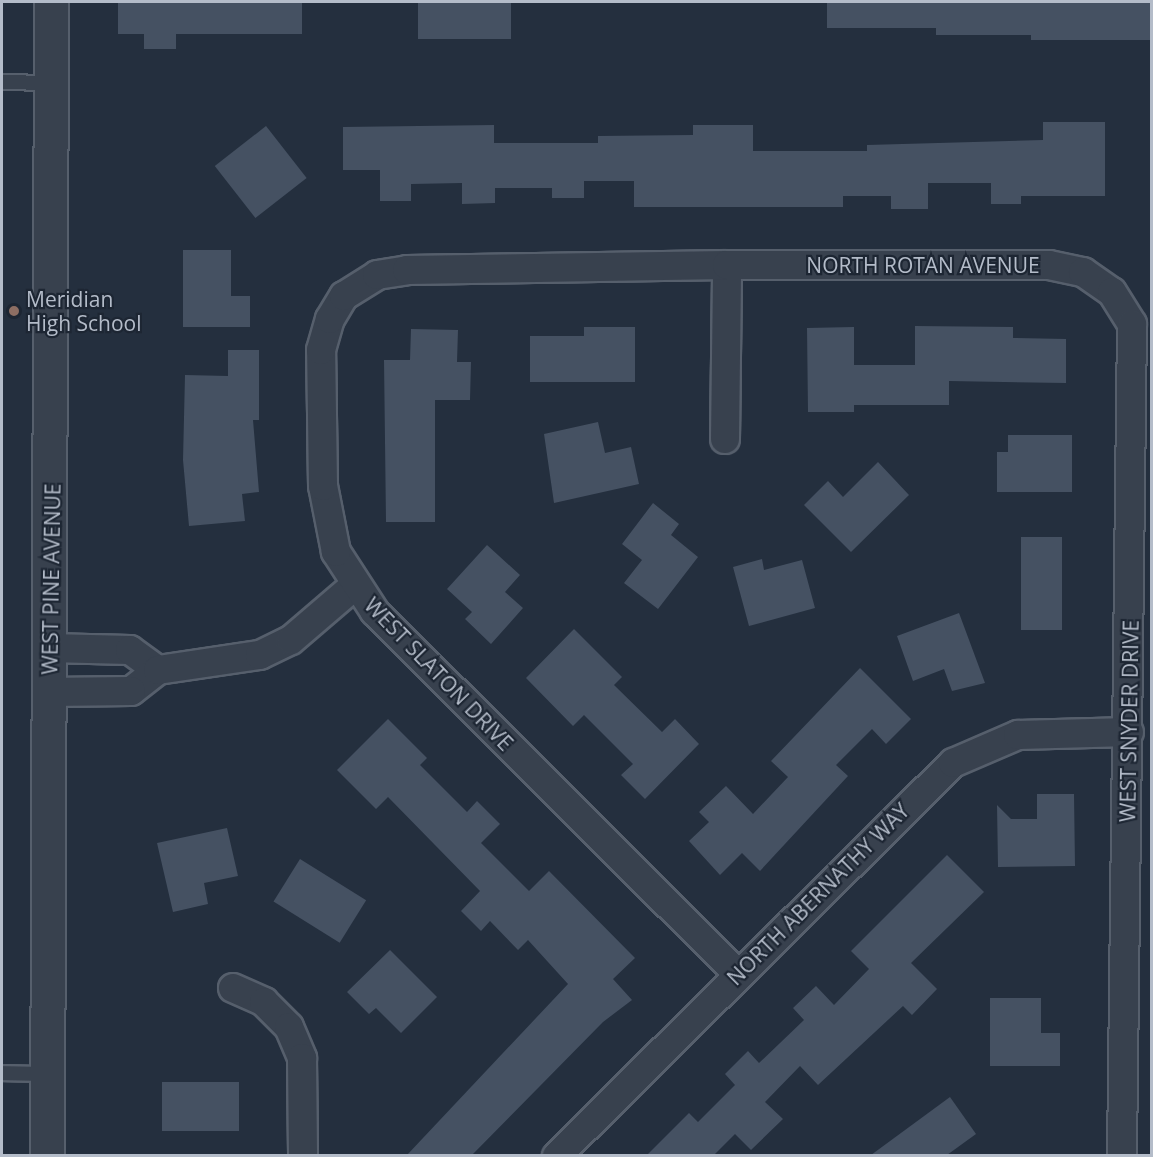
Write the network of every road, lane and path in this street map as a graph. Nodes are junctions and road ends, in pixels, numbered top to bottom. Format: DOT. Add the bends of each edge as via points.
graph roads {
  1 [pos="51,2"];
  2 [pos="2,82"];
  3 [pos="51,83"];
  4 [pos="727,265"];
  5 [pos="1112,292"];
  6 [pos="344,296"];
  7 [pos="725,439"];
  8 [pos="354,586"];
  9 [pos="49,648"];
  10 [pos="158,670"];
  11 [pos="49,692"];
  12 [pos="1129,732"];
  13 [pos="738,974"];
  14 [pos="233,987"];
  15 [pos="2,1073"];
  16 [pos="47,1074"];
  17 [pos="47,1155"];
  18 [pos="303,1155"];
  19 [pos="557,1155"];
  20 [pos="1122,1155"];
  1 -- 3 [label="street, WEST PINE AVENUE"];
  2 -- 3 [label="lane"];
  3 -- 9 [label="street, WEST PINE AVENUE"];
  4 -- 5 [label="street, NORTH ROTAN AVENUE" via="1049,265 1083,272"];
  4 -- 6 [label="street, NORTH ROTAN AVENUE" via="407,270 377,275"];
  4 -- 7 [label="street"];
  5 -- 12 [label="street, WEST SNYDER DRIVE" via="1132,324"];
  6 -- 8 [label="street, WEST SLATON DRIVE" via="330,319 321,350 323,486 336,552"];
  8 -- 10 [label="street" via="291,640 260,655"];
  8 -- 13 [label="street, WEST SLATON DRIVE"];
  9 -- 10 [label="street" via="130,650"];
  9 -- 11 [label="street, WEST PINE AVENUE"];
  10 -- 11 [label="street" via="131,691"];
  11 -- 16 [label="street, WEST PINE AVENUE"];
  12 -- 13 [label="street, NORTH ABERNATHY WAY" via="1018,735 953,763"];
  12 -- 20 [label="street, WEST SNYDER DRIVE"];
  13 -- 19 [label="street, NORTH ABERNATHY WAY"];
  14 -- 18 [label="street" via="264,1002 289,1027 302,1058"];
  15 -- 16 [label="lane"];
  16 -- 17 [label="street, WEST PINE AVENUE"];
}
